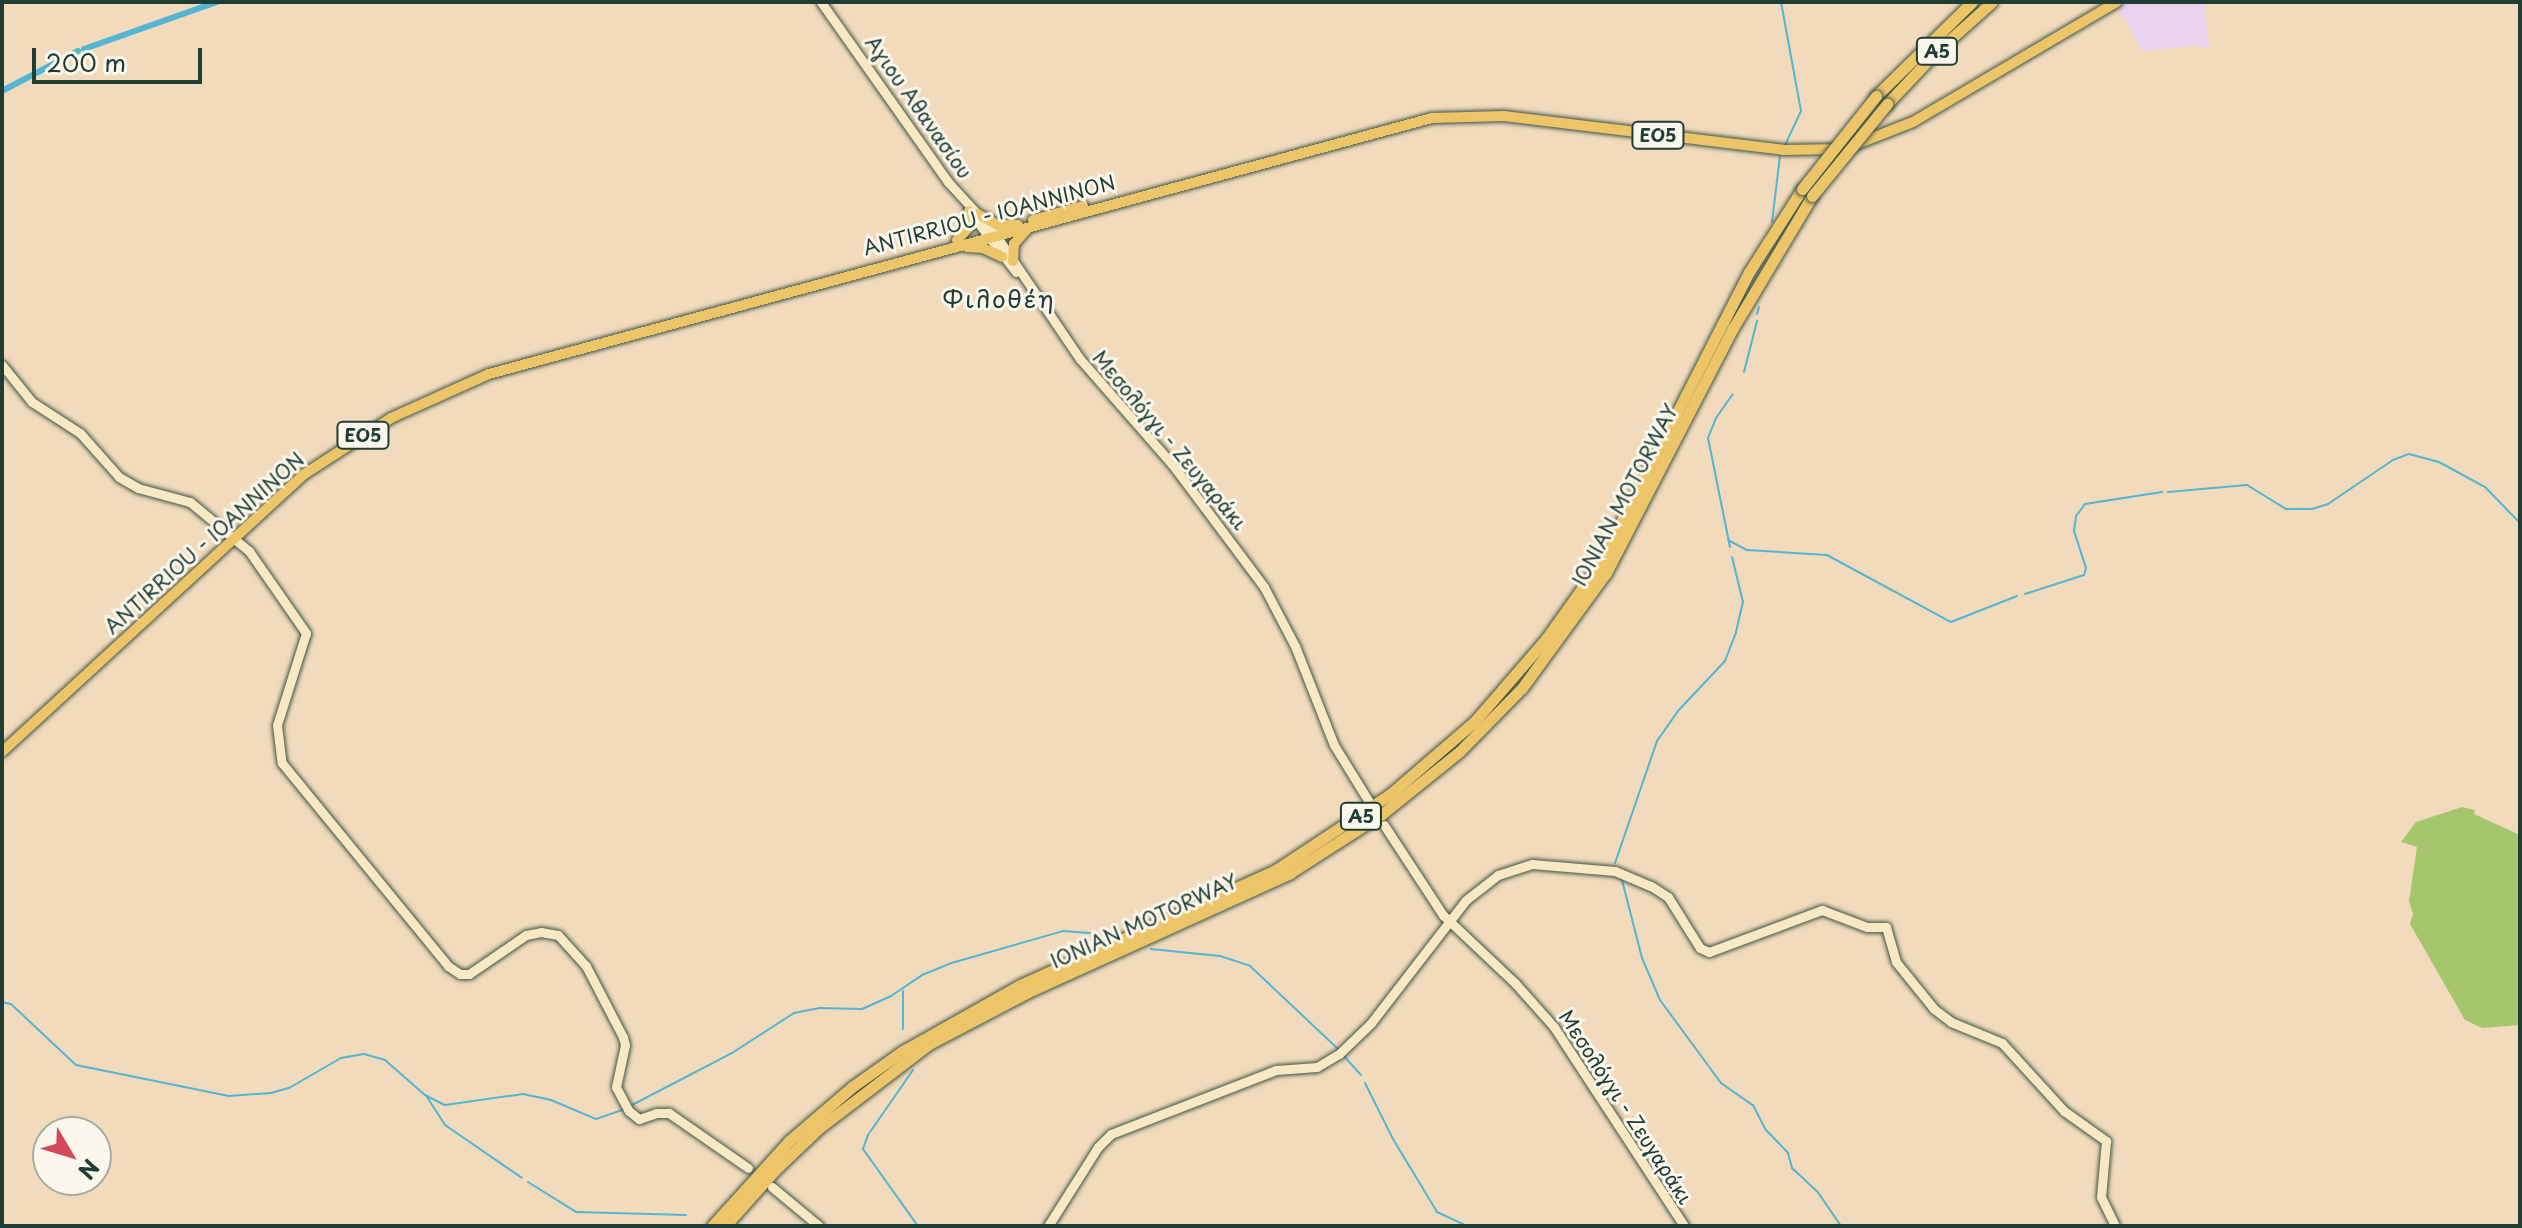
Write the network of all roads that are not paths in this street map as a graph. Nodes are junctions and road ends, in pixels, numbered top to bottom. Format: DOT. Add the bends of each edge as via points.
graph roads {
  1 [pos="821,2"];
  2 [pos="1972,2"];
  3 [pos="1992,2"];
  4 [pos="2117,2"];
  5 [pos="1882,100"];
  6 [pos="1807,192"];
  7 [pos="974,212"];
  8 [pos="1024,226"];
  9 [pos="991,235"];
  10 [pos="955,244"];
  11 [pos="1008,259"];
  12 [pos="2,365"];
  13 [pos="234,536"];
  14 [pos="2,752"];
  15 [pos="1368,800"];
  16 [pos="1384,825"];
  17 [pos="1449,922"];
  18 [pos="748,1168"];
  19 [pos="772,1187"];
  20 [pos="712,1226"];
  21 [pos="725,1226"];
  22 [pos="819,1226"];
  23 [pos="1048,1226"];
  24 [pos="1684,1226"];
  25 [pos="2115,1226"];
  1 -- 7 [label="street, Αγιου Αθανασίου"];
  2 -- 5 [label="highway, IONIAN MOTORWAY / Α5"];
  3 -- 5 [label="highway, IONIAN MOTORWAY / Α5"];
  4 -- 8 [label="main road, ANTIRRIOU - IOANNINON / ΕΟ5" via="1913,122 1844,149 1783,150 1504,116 1458,116 1396,126"];
  5 -- 6 [label="highway, IONIAN MOTORWAY / Α5, bridge"];
  6 -- 20 [label="highway, IONIAN MOTORWAY / Α5" via="1729,310 1600,563 1534,655 1474,722 1376,805 1274,871 1020,985 901,1052 789,1141"];
  6 -- 21 [label="highway, IONIAN MOTORWAY / Α5" via="1606,573 1522,688 1460,751 1394,805 1297,869 1026,993 929,1044 818,1129"];
  7 -- 8 [label="main road" via="998,225"];
  7 -- 9 [label="street, Αγιου Αθανασίου"];
  7 -- 10 [label="main road"];
  8 -- 9 [label="main road, ANTIRRIOU - IOANNINON / ΕΟ5"];
  8 -- 11 [label="main road"];
  9 -- 10 [label="main road, ANTIRRIOU - IOANNINON / ΕΟ5"];
  9 -- 11 [label="street, Μεσολόγγι - Ζευγαράκι"];
  10 -- 11 [label="main road"];
  10 -- 13 [label="main road, ANTIRRIOU - IOANNINON / ΕΟ5" via="510,367 444,391 325,458"];
  11 -- 15 [label="street, Μεσολόγγι - Ζευγαράκι" via="1080,359 1192,489 1264,587 1295,646 1334,745"];
  12 -- 13 [label="street" via="32,402 80,433 119,477 138,488 190,502"];
  13 -- 14 [label="main road, ANTIRRIOU - IOANNINON / ΕΟ5"];
  13 -- 18 [label="street" via="306,633 277,725 282,763 457,973 472,973 532,933 554,933 570,945 623,1037 616,1087 627,1107 639,1119 669,1113"];
  16 -- 17 [label="street, Μεσολόγγι - Ζευγαράκι"];
  17 -- 23 [label="street" via="1353,1042 1329,1061 1313,1068 1276,1070 1111,1134"];
  17 -- 24 [label="street, Μεσολόγγι - Ζευγαράκι" via="1554,1027"];
  17 -- 25 [label="street" via="1490,880 1532,864 1610,870 1651,886 1668,897 1700,948 1709,952 1822,910 1867,927 1886,927 1896,962 1934,1009 1951,1022 2002,1043 2064,1111 2106,1141 2101,1197"];
  19 -- 22 [label="street"];
}
